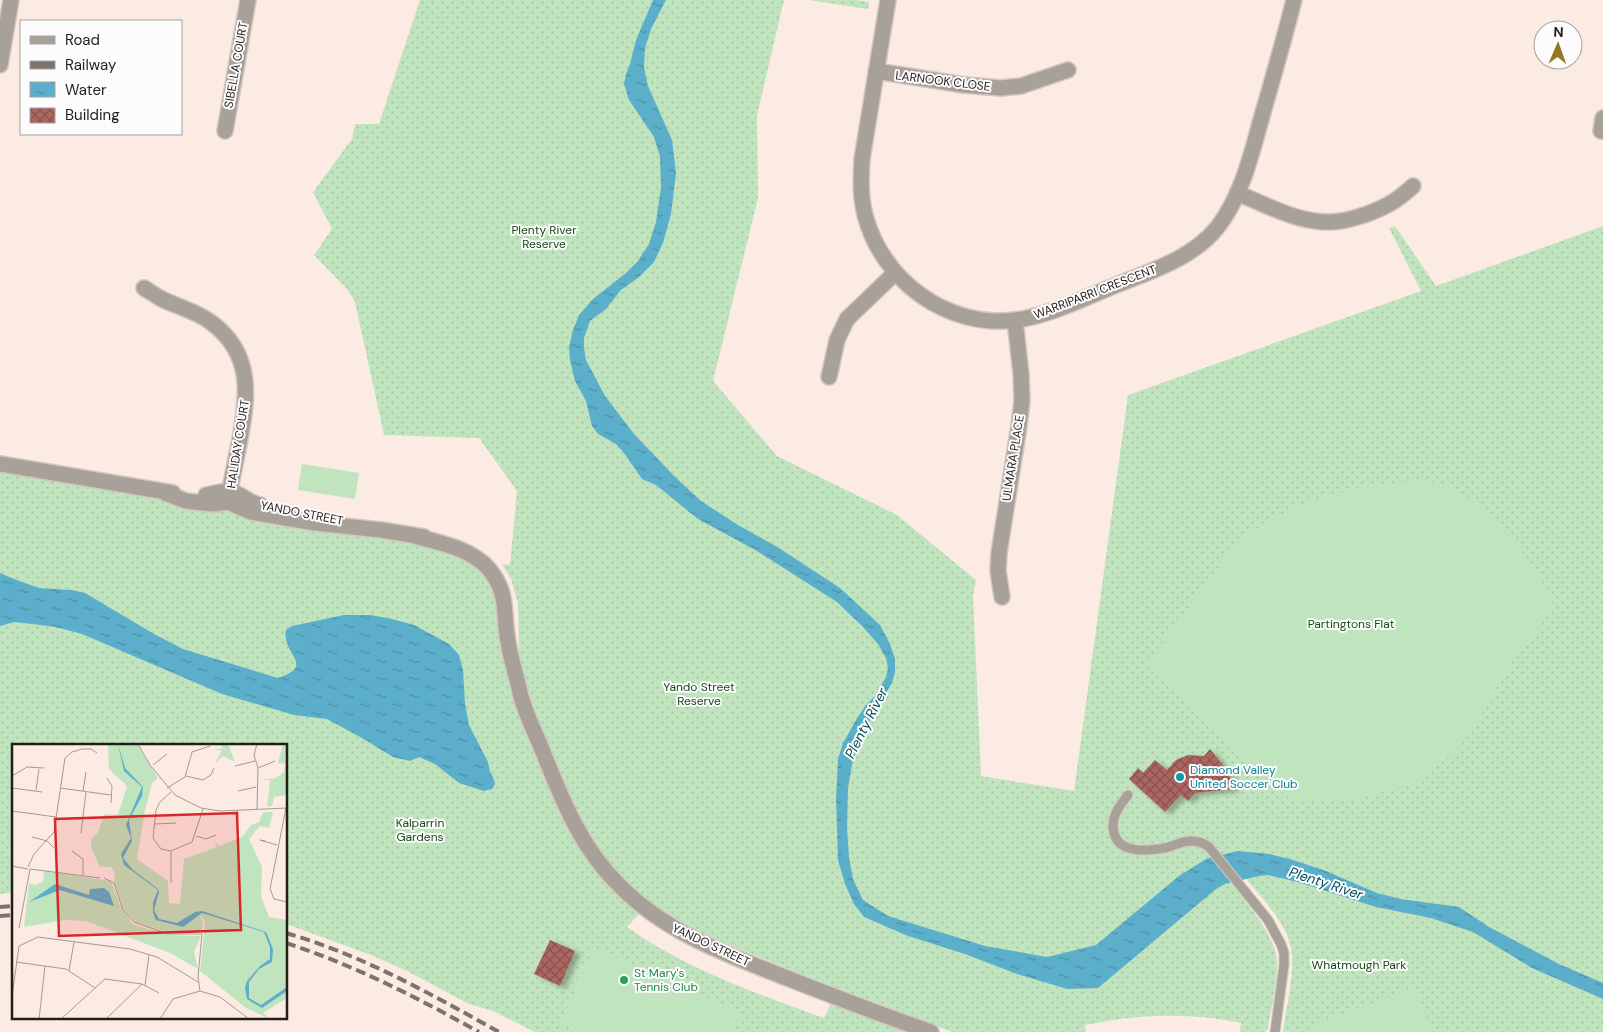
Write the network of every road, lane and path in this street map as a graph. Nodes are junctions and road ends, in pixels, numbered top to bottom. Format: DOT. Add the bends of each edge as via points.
graph roads {
  1 [pos="11,0"];
  2 [pos="248,0"];
  3 [pos="888,0"];
  4 [pos="1294,0"];
  5 [pos="0,66"];
  6 [pos="1068,70"];
  7 [pos="876,71"];
  8 [pos="225,131"];
  9 [pos="1413,186"];
  10 [pos="1237,194"];
  11 [pos="895,273"];
  12 [pos="144,288"];
  13 [pos="1015,320"];
  14 [pos="829,377"];
  15 [pos="0,464"];
  16 [pos="229,497"];
  17 [pos="1002,597"];
  18 [pos="1128,795"];
  19 [pos="931,1032"];
  20 [pos="1275,1032"];
  1 -- 5 [label="street"];
  2 -- 8 [label="street, SIBELLA COURT"];
  3 -- 7 [label="street, WARRIPARRI CRESCENT"];
  4 -- 10 [label="street, WARRIPARRI CRESCENT"];
  6 -- 7 [label="street, LARNOOK CLOSE" via="1021,86 1001,88"];
  7 -- 11 [label="street, WARRIPARRI CRESCENT" via="862,159 862,196 872,236"];
  9 -- 10 [label="street" via="1383,208 1341,221 1325,222 1292,216"];
  10 -- 13 [label="street, WARRIPARRI CRESCENT" via="1216,229 1168,264 1044,314"];
  11 -- 13 [label="street, WARRIPARRI CRESCENT" via="925,299 948,310 988,320"];
  11 -- 14 [label="street" via="847,319 837,340"];
  12 -- 16 [label="street, HALIDAY COURT" via="211,322 222,331 239,356 244,369 246,397"];
  13 -- 17 [label="street, ULMARA PLACE" via="1022,400 999,553"];
  15 -- 16 [label="street" via="165,493"];
  16 -- 19 [label="street, YANDO STREET" via="415,536 465,552 481,561 498,582 503,595 507,635 519,691 573,823 588,848 619,886 668,926 690,938"];
  18 -- 20 [label="lane" via="1112,823 1119,843 1136,850 1165,848 1191,841 1209,847 1276,932 1284,953 1284,965"];
}
